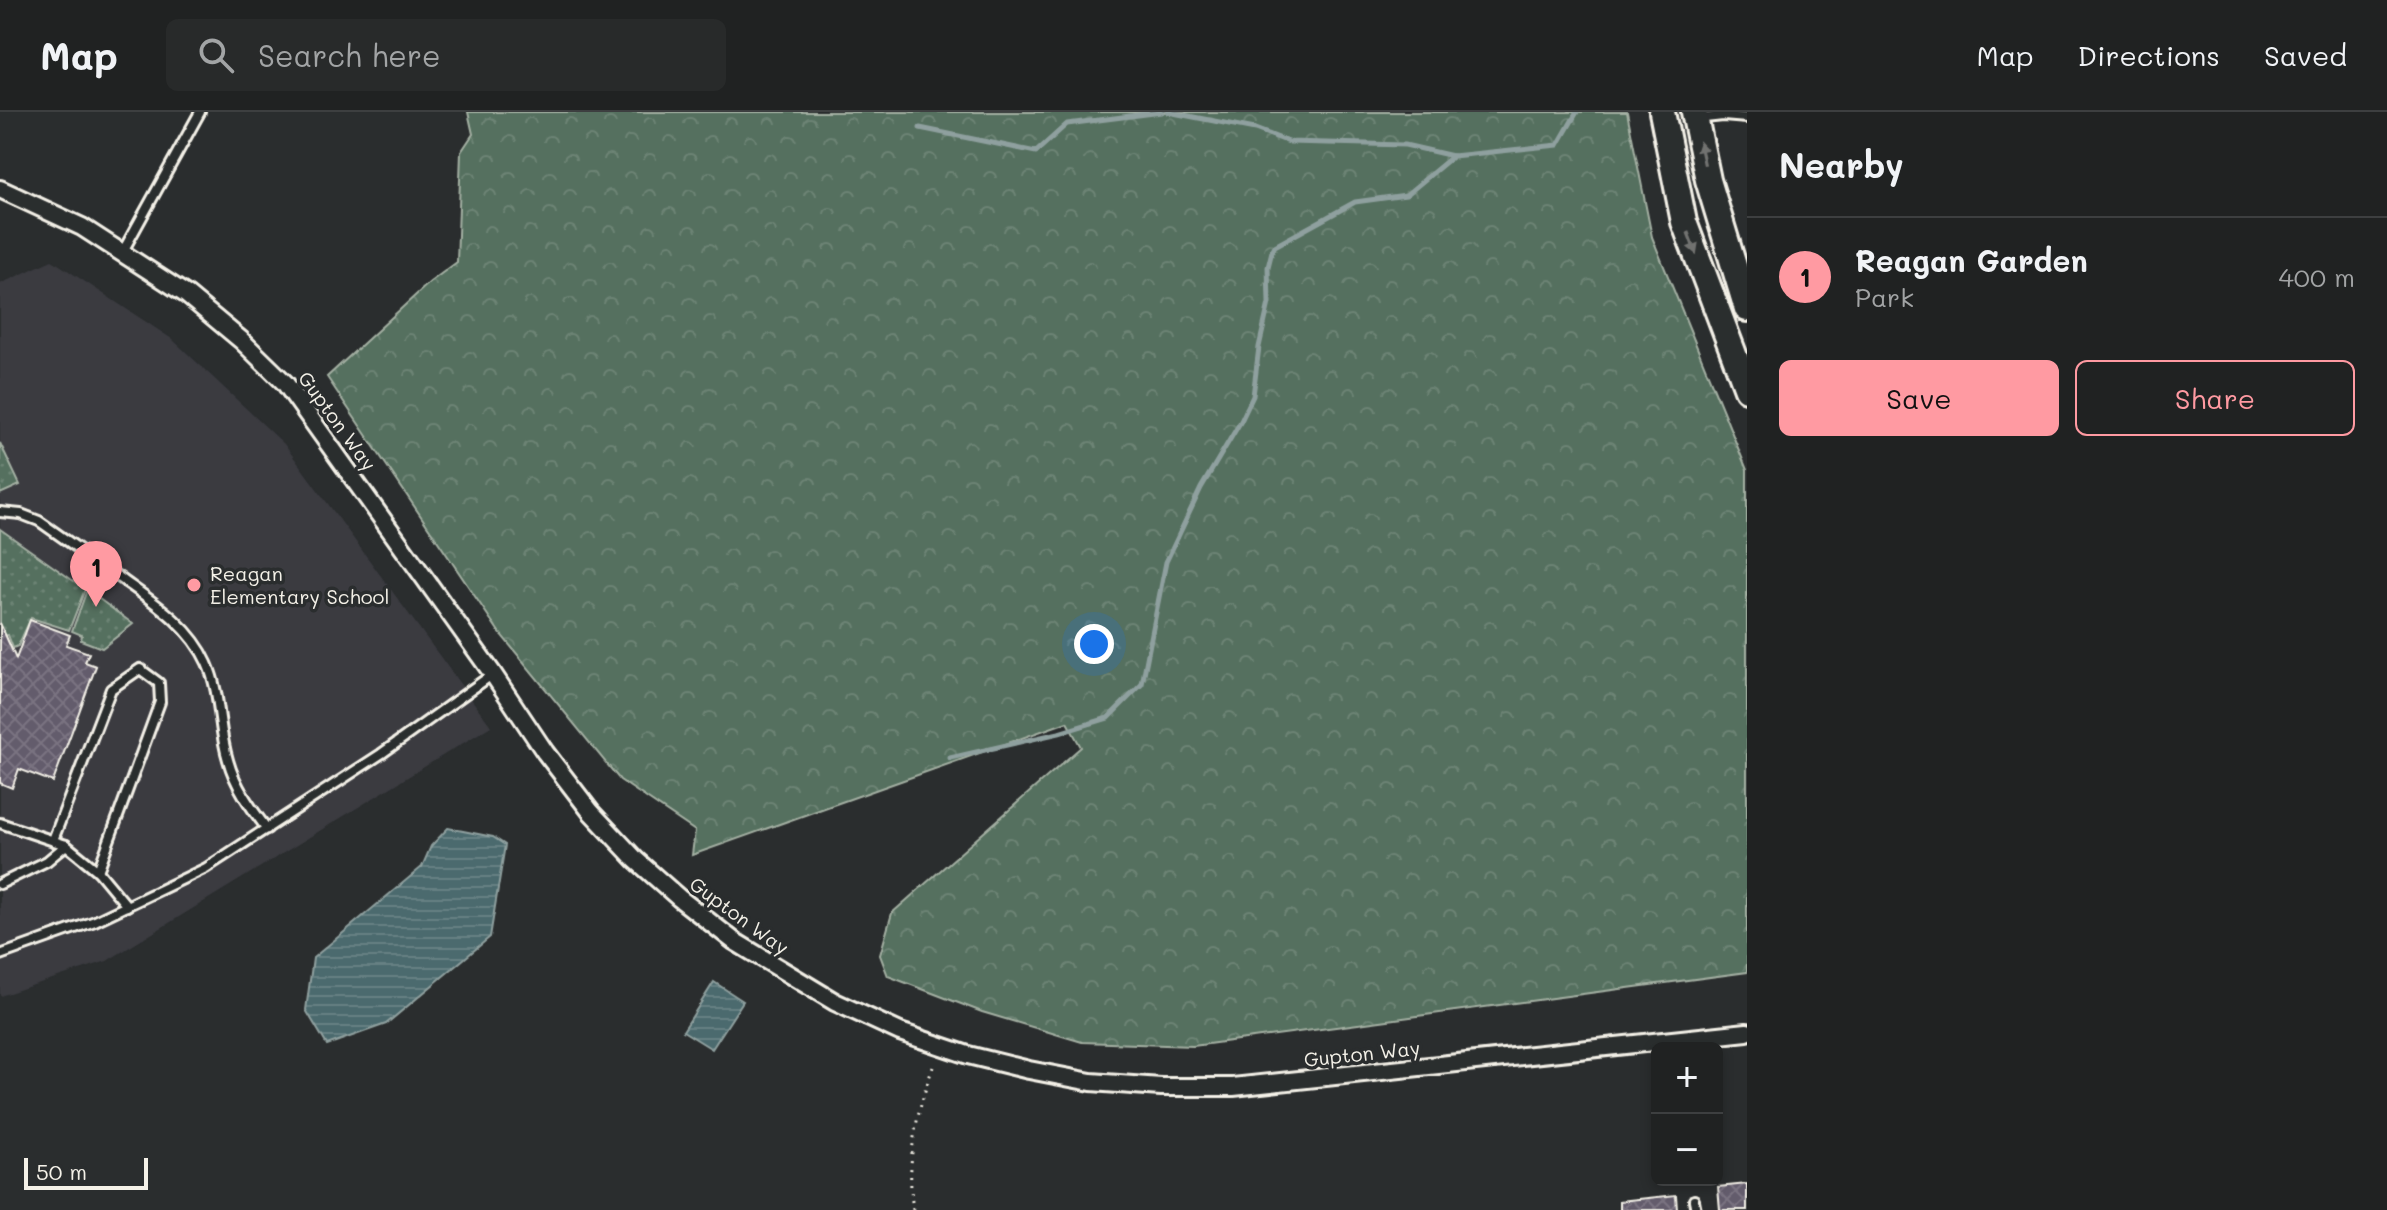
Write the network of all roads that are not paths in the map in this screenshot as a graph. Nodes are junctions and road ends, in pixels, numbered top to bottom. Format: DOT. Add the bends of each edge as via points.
graph roads {
  1 [pos="200,112"];
  2 [pos="1662,112"];
  3 [pos="1694,116"];
  4 [pos="1747,118"];
  5 [pos="0,189"];
  6 [pos="121,254"];
  7 [pos="1747,309"];
  8 [pos="1745,379"];
  9 [pos="0,512"];
  10 [pos="493,674"];
  11 [pos="0,823"];
  12 [pos="267,829"];
  13 [pos="53,840"];
  14 [pos="66,845"];
  15 [pos="98,871"];
  16 [pos="0,884"];
  17 [pos="127,906"];
  18 [pos="0,955"];
  19 [pos="1747,1032"];
  20 [pos="1694,1200"];
  21 [pos="1696,1210"];
  1 -- 6 [label="lane"];
  2 -- 8 [label="main road, one-way" via="1684,222"];
  3 -- 4 [label="lane"];
  7 -- 3 [label="main road, one-way"];
  5 -- 6 [label="street, Gupton Way" via="82,227"];
  6 -- 10 [label="street, Gupton Way" via="187,295 285,383"];
  9 -- 12 [label="lane" via="39,521 149,599 191,637 218,696 236,782"];
  10 -- 12 [label="lane"];
  10 -- 19 [label="street, Gupton Way" via="591,812 679,898 734,941 835,1002 968,1055 1091,1082 1233,1087"];
  11 -- 13 [label="lane"];
  12 -- 17 [label="lane" via="206,868"];
  13 -- 14 [label="lane"];
  13 -- 15 [label="lane" via="111,689 140,669 159,683 160,702"];
  14 -- 15 [label="lane"];
  14 -- 16 [label="lane" via="47,861"];
  15 -- 17 [label="lane"];
  17 -- 18 [label="lane"];
  20 -- 21 [label="lane"];
}
